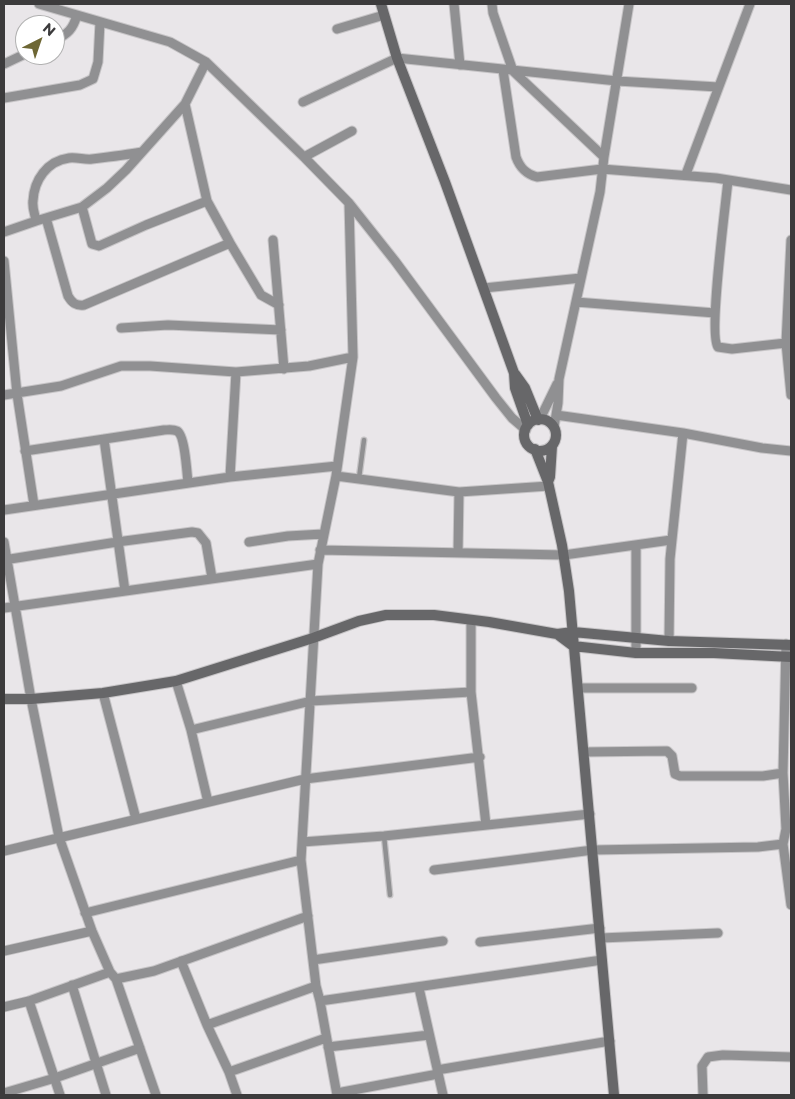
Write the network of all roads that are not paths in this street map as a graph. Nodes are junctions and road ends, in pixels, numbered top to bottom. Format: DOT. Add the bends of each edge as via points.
graph roads {
  1 [pos="39,4"];
  2 [pos="381,4"];
  3 [pos="454,4"];
  4 [pos="492,4"];
  5 [pos="629,4"];
  6 [pos="750,4"];
  7 [pos="76,15"];
  8 [pos="384,15"];
  9 [pos="100,22"];
  10 [pos="337,29"];
  11 [pos="65,34"];
  12 [pos="397,58"];
  13 [pos="206,62"];
  14 [pos="460,65"];
  15 [pos="503,70"];
  16 [pos="513,71"];
  17 [pos="617,81"];
  18 [pos="718,87"];
  19 [pos="4,98"];
  20 [pos="303,102"];
  21 [pos="185,104"];
  22 [pos="352,131"];
  23 [pos="142,152"];
  24 [pos="304,157"];
  25 [pos="604,157"];
  26 [pos="602,169"];
  27 [pos="686,174"];
  28 [pos="728,180"];
  29 [pos="791,190"];
  30 [pos="207,201"];
  31 [pos="349,203"];
  32 [pos="82,207"];
  33 [pos="46,218"];
  34 [pos="36,220"];
  35 [pos="4,232"];
  36 [pos="273,240"];
  37 [pos="791,240"];
  38 [pos="230,243"];
  39 [pos="4,261"];
  40 [pos="581,278"];
  41 [pos="484,288"];
  42 [pos="576,302"];
  43 [pos="279,305"];
  44 [pos="715,313"];
  45 [pos="121,328"];
  46 [pos="281,330"];
  47 [pos="788,343"];
  48 [pos="353,357"];
  49 [pos="284,369"];
  50 [pos="236,372"];
  51 [pos="514,373"];
  52 [pos="559,379"];
  53 [pos="17,394"];
  54 [pos="4,395"];
  55 [pos="791,395"];
  56 [pos="556,415"];
  57 [pos="539,420"];
  58 [pos="527,427"];
  59 [pos="554,427"];
  60 [pos="683,432"];
  61 [pos="104,439"];
  62 [pos="364,440"];
  63 [pos="552,446"];
  64 [pos="534,449"];
  65 [pos="25,451"];
  66 [pos="791,451"];
  67 [pos="337,471"];
  68 [pos="230,477"];
  69 [pos="359,478"];
  70 [pos="188,483"];
  71 [pos="548,484"];
  72 [pos="459,492"];
  73 [pos="112,495"];
  74 [pos="34,505"];
  75 [pos="4,510"];
  76 [pos="323,534"];
  77 [pos="672,540"];
  78 [pos="4,542"];
  79 [pos="117,542"];
  80 [pos="249,542"];
  81 [pos="636,545"];
  82 [pos="320,550"];
  83 [pos="458,553"];
  84 [pos="564,555"];
  85 [pos="5,559"];
  86 [pos="318,564"];
  87 [pos="212,578"];
  88 [pos="125,591"];
  89 [pos="15,606"];
  90 [pos="4,608"];
  91 [pos="471,620"];
  92 [pos="573,632"];
  93 [pos="556,634"];
  94 [pos="313,638"];
  95 [pos="636,639"];
  96 [pos="669,641"];
  97 [pos="789,645"];
  98 [pos="573,646"];
  99 [pos="636,653"];
  100 [pos="788,657"];
  101 [pos="176,681"];
  102 [pos="578,688"];
  103 [pos="692,688"];
  104 [pos="471,692"];
  105 [pos="103,693"];
  106 [pos="4,699"];
  107 [pos="31,699"];
  108 [pos="311,700"];
  109 [pos="191,730"];
  110 [pos="584,752"];
  111 [pos="480,757"];
  112 [pos="783,772"];
  113 [pos="305,780"];
  114 [pos="208,802"];
  115 [pos="788,807"];
  116 [pos="590,814"];
  117 [pos="136,819"];
  118 [pos="486,825"];
  119 [pos="384,836"];
  120 [pos="59,837"];
  121 [pos="302,842"];
  122 [pos="783,844"];
  123 [pos="593,850"];
  124 [pos="4,851"];
  125 [pos="301,860"];
  126 [pos="434,870"];
  127 [pos="390,895"];
  128 [pos="791,905"];
  129 [pos="85,912"];
  130 [pos="308,916"];
  131 [pos="92,930"];
  132 [pos="600,933"];
  133 [pos="718,933"];
  134 [pos="443,941"];
  135 [pos="480,942"];
  136 [pos="4,951"];
  137 [pos="313,960"];
  138 [pos="602,960"];
  139 [pos="181,961"];
  140 [pos="113,976"];
  141 [pos="72,985"];
  142 [pos="316,986"];
  143 [pos="419,988"];
  144 [pos="30,1001"];
  145 [pos="320,1001"];
  146 [pos="4,1006"];
  147 [pos="207,1026"];
  148 [pos="429,1035"];
  149 [pos="610,1041"];
  150 [pos="327,1043"];
  151 [pos="140,1048"];
  152 [pos="791,1057"];
  153 [pos="96,1064"];
  154 [pos="229,1072"];
  155 [pos="438,1072"];
  156 [pos="55,1078"];
  157 [pos="4,1094"];
  158 [pos="337,1094"];
  159 [pos="60,1095"];
  160 [pos="106,1095"];
  161 [pos="156,1095"];
  162 [pos="237,1095"];
  163 [pos="443,1095"];
  164 [pos="614,1095"];
  165 [pos="703,1095"];
  1 -- 7 [label="street"];
  2 -- 8 [label="street"];
  3 -- 14 [label="street"];
  4 -- 16 [label="street"];
  5 -- 17 [label="street"];
  6 -- 18 [label="street"];
  7 -- 9 [label="street"];
  7 -- 11 [label="street" via="70,31"];
  8 -- 10 [label="street"];
  8 -- 12 [label="street"];
  9 -- 13 [label="street" via="170,42"];
  9 -- 19 [label="street" via="98,62 93,79 80,85"];
  12 -- 14 [label="street"];
  12 -- 20 [label="street"];
  12 -- 41 [label="street"];
  13 -- 21 [label="street"];
  13 -- 24 [label="street"];
  14 -- 15 [label="street"];
  15 -- 16 [label="street"];
  15 -- 26 [label="street" via="516,157 524,172 537,177"];
  16 -- 17 [label="street"];
  16 -- 25 [label="street"];
  17 -- 18 [label="street"];
  17 -- 25 [label="street"];
  18 -- 27 [label="street"];
  21 -- 23 [label="street"];
  21 -- 30 [label="street"];
  22 -- 24 [label="street"];
  23 -- 32 [label="street" via="107,188"];
  23 -- 34 [label="street" via="55,162 43,171 35,186 32,203"];
  24 -- 31 [label="street"];
  25 -- 26 [label="street"];
  26 -- 27 [label="street"];
  26 -- 40 [label="street"];
  27 -- 28 [label="street"];
  28 -- 29 [label="street"];
  28 -- 44 [label="street"];
  30 -- 32 [label="street" via="99,246 92,244"];
  30 -- 38 [label="street"];
  31 -- 48 [label="street"];
  31 -- 58 [label="street" via="512,418"];
  32 -- 33 [label="street"];
  33 -- 34 [label="street"];
  33 -- 38 [label="street" via="68,296 78,306"];
  34 -- 35 [label="street"];
  36 -- 43 [label="street"];
  37 -- 47 [label="street"];
  38 -- 43 [label="street" via="261,294"];
  39 -- 53 [label="street"];
  40 -- 41 [label="street"];
  40 -- 42 [label="street"];
  41 -- 51 [label="street"];
  42 -- 44 [label="street"];
  42 -- 52 [label="street"];
  43 -- 46 [label="street"];
  44 -- 47 [label="street" via="718,347 732,349"];
  45 -- 46 [label="street" via="168,325"];
  46 -- 49 [label="street"];
  47 -- 55 [label="street"];
  48 -- 49 [label="street"];
  48 -- 67 [label="street"];
  49 -- 50 [label="street"];
  50 -- 53 [label="street" via="120,366 60,386"];
  50 -- 68 [label="street"];
  51 -- 57 [label="street"];
  51 -- 58 [label="street" via="515,388"];
  52 -- 56 [label="street"];
  52 -- 57 [label="street"];
  53 -- 54 [label="street"];
  53 -- 65 [label="street"];
  56 -- 59 [label="street"];
  56 -- 60 [label="street"];
  57 -- 58 [label="street"];
  57 -- 59 [label="street"];
  58 -- 64 [label="street" via="526,440"];
  59 -- 63 [label="street" via="556,436"];
  60 -- 66 [label="street"];
  60 -- 77 [label="street"];
  61 -- 65 [label="street"];
  61 -- 70 [label="street" via="178,431 183,442"];
  61 -- 73 [label="street"];
  62 -- 69 [label="lane"];
  63 -- 64 [label="street" via="545,450"];
  63 -- 71 [label="street"];
  64 -- 71 [label="street"];
  65 -- 74 [label="street"];
  67 -- 68 [label="street"];
  67 -- 69 [label="street"];
  67 -- 76 [label="street"];
  68 -- 70 [label="street"];
  69 -- 72 [label="street"];
  70 -- 73 [label="street"];
  71 -- 72 [label="street"];
  71 -- 84 [label="street"];
  72 -- 83 [label="street"];
  73 -- 74 [label="street"];
  73 -- 79 [label="street"];
  74 -- 75 [label="street"];
  76 -- 80 [label="street"];
  76 -- 82 [label="street"];
  77 -- 81 [label="street"];
  77 -- 96 [label="street"];
  78 -- 85 [label="street"];
  79 -- 85 [label="street"];
  79 -- 87 [label="street" via="198,533 206,543"];
  79 -- 88 [label="street"];
  81 -- 84 [label="street"];
  81 -- 95 [label="street"];
  82 -- 83 [label="street"];
  82 -- 86 [label="street"];
  83 -- 84 [label="street"];
  84 -- 92 [label="street"];
  85 -- 89 [label="street"];
  86 -- 87 [label="street"];
  86 -- 94 [label="street"];
  87 -- 88 [label="street"];
  88 -- 89 [label="street"];
  89 -- 90 [label="street"];
  89 -- 107 [label="street"];
  91 -- 93 [label="street"];
  91 -- 94 [label="street" via="434,615 380,616"];
  91 -- 104 [label="street"];
  92 -- 93 [label="street"];
  92 -- 95 [label="street"];
  92 -- 98 [label="street"];
  93 -- 98 [label="street"];
  94 -- 101 [label="street"];
  94 -- 108 [label="street"];
  95 -- 96 [label="street"];
  95 -- 99 [label="street"];
  96 -- 97 [label="street"];
  97 -- 100 [label="street"];
  98 -- 99 [label="street"];
  98 -- 102 [label="street"];
  99 -- 100 [label="street"];
  100 -- 112 [label="street"];
  101 -- 105 [label="street"];
  101 -- 109 [label="street"];
  102 -- 103 [label="street"];
  102 -- 110 [label="street"];
  104 -- 108 [label="street"];
  104 -- 111 [label="street"];
  105 -- 107 [label="street"];
  105 -- 117 [label="street"];
  106 -- 107 [label="street"];
  107 -- 120 [label="street"];
  108 -- 109 [label="street"];
  108 -- 113 [label="street"];
  109 -- 114 [label="street"];
  110 -- 112 [label="street" via="667,750 672,756 675,774 680,776 763,776"];
  110 -- 116 [label="street"];
  111 -- 113 [label="street"];
  111 -- 118 [label="street"];
  112 -- 115 [label="street"];
  113 -- 114 [label="street"];
  113 -- 121 [label="street"];
  114 -- 117 [label="street"];
  115 -- 122 [label="street"];
  116 -- 118 [label="street"];
  116 -- 123 [label="street"];
  117 -- 120 [label="street"];
  118 -- 119 [label="street"];
  119 -- 121 [label="street"];
  119 -- 127 [label="lane"];
  120 -- 124 [label="street"];
  120 -- 129 [label="street"];
  121 -- 125 [label="street"];
  122 -- 123 [label="street"];
  122 -- 128 [label="street"];
  123 -- 126 [label="street"];
  123 -- 132 [label="street"];
  125 -- 129 [label="street"];
  125 -- 130 [label="street"];
  129 -- 131 [label="street"];
  130 -- 137 [label="street"];
  130 -- 139 [label="street"];
  131 -- 136 [label="street"];
  131 -- 140 [label="street"];
  132 -- 133 [label="street"];
  132 -- 135 [label="street"];
  132 -- 138 [label="street"];
  134 -- 137 [label="street"];
  137 -- 142 [label="street"];
  138 -- 143 [label="street"];
  138 -- 149 [label="street"];
  139 -- 140 [label="street" via="154,971"];
  139 -- 147 [label="street"];
  140 -- 141 [label="street"];
  140 -- 151 [label="street"];
  141 -- 144 [label="street"];
  141 -- 153 [label="street"];
  142 -- 145 [label="street"];
  142 -- 147 [label="street"];
  143 -- 145 [label="street"];
  143 -- 148 [label="street"];
  144 -- 146 [label="street"];
  144 -- 156 [label="street"];
  145 -- 150 [label="street"];
  147 -- 154 [label="street"];
  148 -- 150 [label="street"];
  148 -- 155 [label="street"];
  149 -- 155 [label="street"];
  149 -- 164 [label="street"];
  150 -- 154 [label="street"];
  150 -- 158 [label="street"];
  151 -- 153 [label="street"];
  151 -- 161 [label="street"];
  152 -- 165 [label="street" via="708,1057 702,1066"];
  153 -- 156 [label="street"];
  153 -- 160 [label="street"];
  154 -- 162 [label="street"];
  155 -- 158 [label="street"];
  155 -- 163 [label="street"];
  156 -- 157 [label="street"];
  156 -- 159 [label="street"];
}
